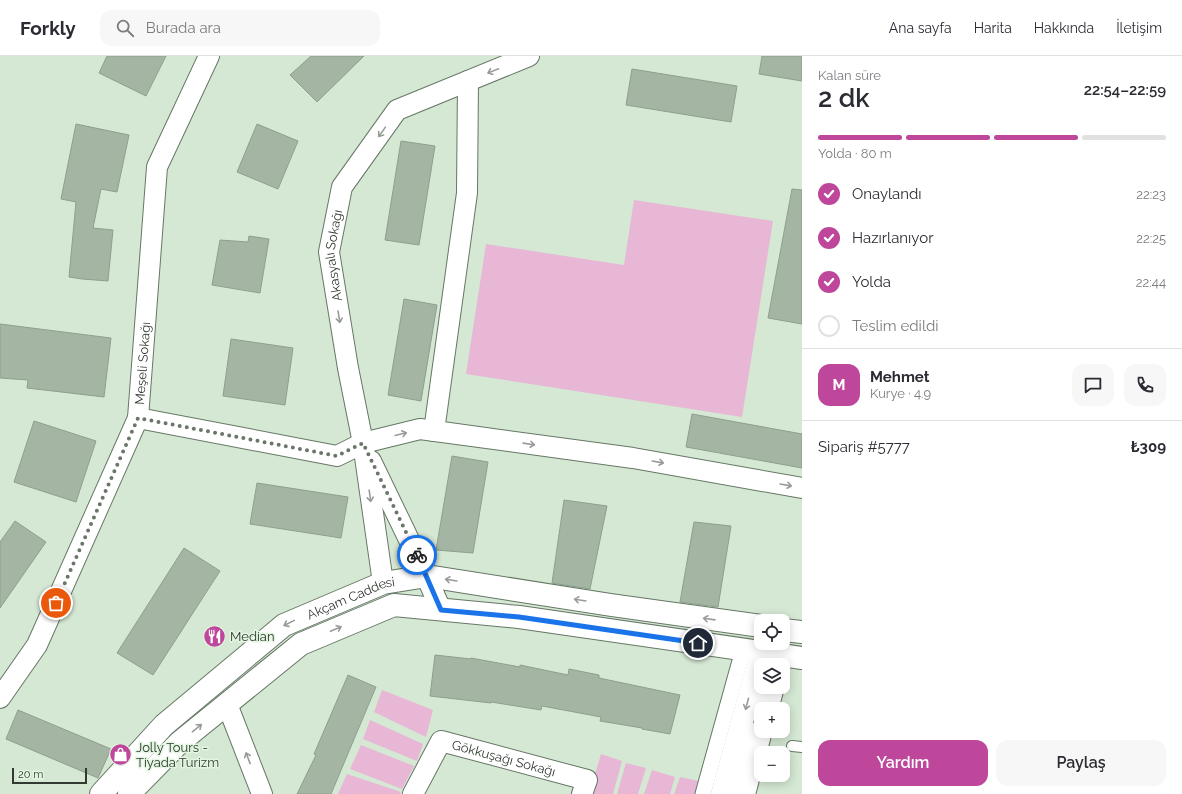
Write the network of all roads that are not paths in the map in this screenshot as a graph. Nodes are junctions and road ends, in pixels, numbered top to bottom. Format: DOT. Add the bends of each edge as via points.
graph roads {
  1 [pos="209,56"];
  2 [pos="529,56"];
  3 [pos="468,81"];
  4 [pos="138,418"];
  5 [pos="434,431"];
  6 [pos="363,443"];
  7 [pos="802,488"];
  8 [pos="427,576"];
  9 [pos="383,583"];
  10 [pos="441,610"];
  11 [pos="754,625"];
  12 [pos="790,631"];
  13 [pos="802,632"];
  14 [pos="774,654"];
  15 [pos="0,698"];
  16 [pos="228,704"];
  17 [pos="759,738"];
  18 [pos="101,794"];
  19 [pos="129,794"];
  20 [pos="262,794"];
  21 [pos="413,794"];
  22 [pos="582,794"];
  23 [pos="703,794"];
  24 [pos="722,794"];
  25 [pos="744,794"];
  1 -- 4 [label="street, Meşeli Sokağı" via="157,167"];
  2 -- 3 [label="street, Akasyalı Sokağı, one-way"];
  3 -- 5 [label="street" via="466,193"];
  3 -- 6 [label="street, Akasyalı Sokağı, one-way" via="397,110 342,187 329,252"];
  4 -- 6 [label="street" via="337,456"];
  4 -- 15 [label="street, Meşeli Sokağı" via="37,646"];
  6 -- 5 [label="street, one-way" via="420,429"];
  5 -- 7 [label="street, one-way" via="633,458"];
  6 -- 8 [label="street"];
  6 -- 9 [label="street, Akasyalı Sokağı, one-way"];
  8 -- 9 [label="main road, Akçam Caddesi"];
  8 -- 10 [label="street"];
  11 -- 8 [label="main road, Akçam Caddesi, one-way"];
  9 -- 18 [label="main road, Akçam Caddesi, one-way" via="284,625 164,725"];
  10 -- 14 [label="main road, Akçam Caddesi" via="519,617"];
  16 -- 10 [label="main road, Akçam Caddesi, one-way" via="301,644 394,605"];
  12 -- 13 [label="main road"];
  14 -- 23 [label="street"];
  14 -- 24 [label="main road, one-way"];
  19 -- 16 [label="main road, Akçam Caddesi, one-way" via="180,742"];
  20 -- 16 [label="street, one-way"];
  17 -- 25 [label="main road"];
  21 -- 22 [label="street, Gökkuşağı Sokağı" via="441,741 587,780"];
}
